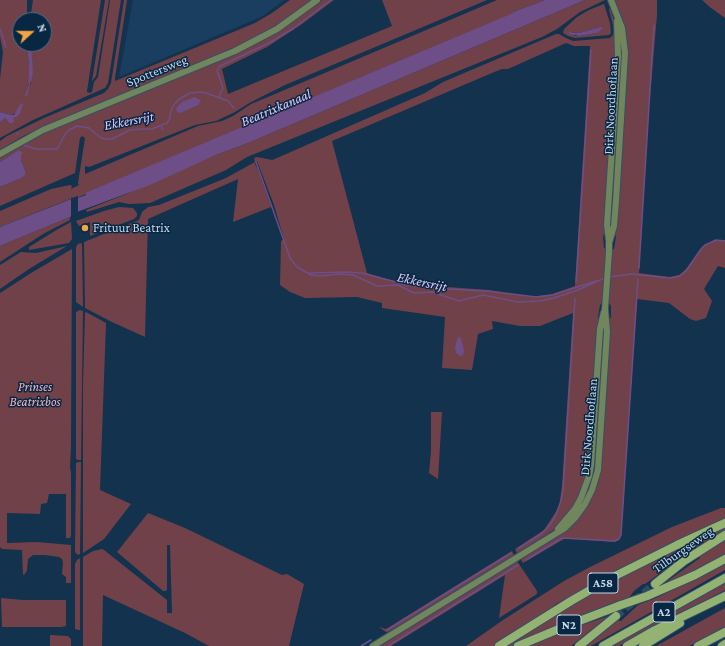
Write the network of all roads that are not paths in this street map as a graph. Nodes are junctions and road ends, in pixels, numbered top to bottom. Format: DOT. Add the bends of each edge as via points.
graph roads {
  1 [pos="317,0"];
  2 [pos="612,2"];
  3 [pos="0,154"];
  4 [pos="725,523"];
  5 [pos="725,535"];
  6 [pos="725,559"];
  7 [pos="725,578"];
  8 [pos="655,584"];
  9 [pos="722,598"];
  10 [pos="616,616"];
  11 [pos="725,632"];
  12 [pos="725,644"];
  13 [pos="373,646"];
  14 [pos="499,646"];
  15 [pos="518,646"];
  16 [pos="579,646"];
  17 [pos="603,646"];
  18 [pos="627,646"];
  19 [pos="643,646"];
  20 [pos="698,646"];
  21 [pos="722,646"];
  1 -- 3 [label="street, Spottersweg" via="277,29 235,51 44,130"];
  2 -- 13 [label="street, Dirk Noordhoflaan" via="617,17 618,56 607,225 609,252 606,302 600,329 591,465 581,498 556,532"];
  4 -- 14 [label="highway, A58" via="609,579"];
  5 -- 8 [label="highway, Tilburgseweg" via="684,561"];
  6 -- 15 [label="highway, N2, bridge" via="647,596"];
  7 -- 17 [label="highway, A2"];
  9 -- 18 [label="highway"];
  9 -- 19 [label="highway, A2"];
  10 -- 16 [label="highway"];
  11 -- 20 [label="highway"];
  12 -- 21 [label="highway"];
}
